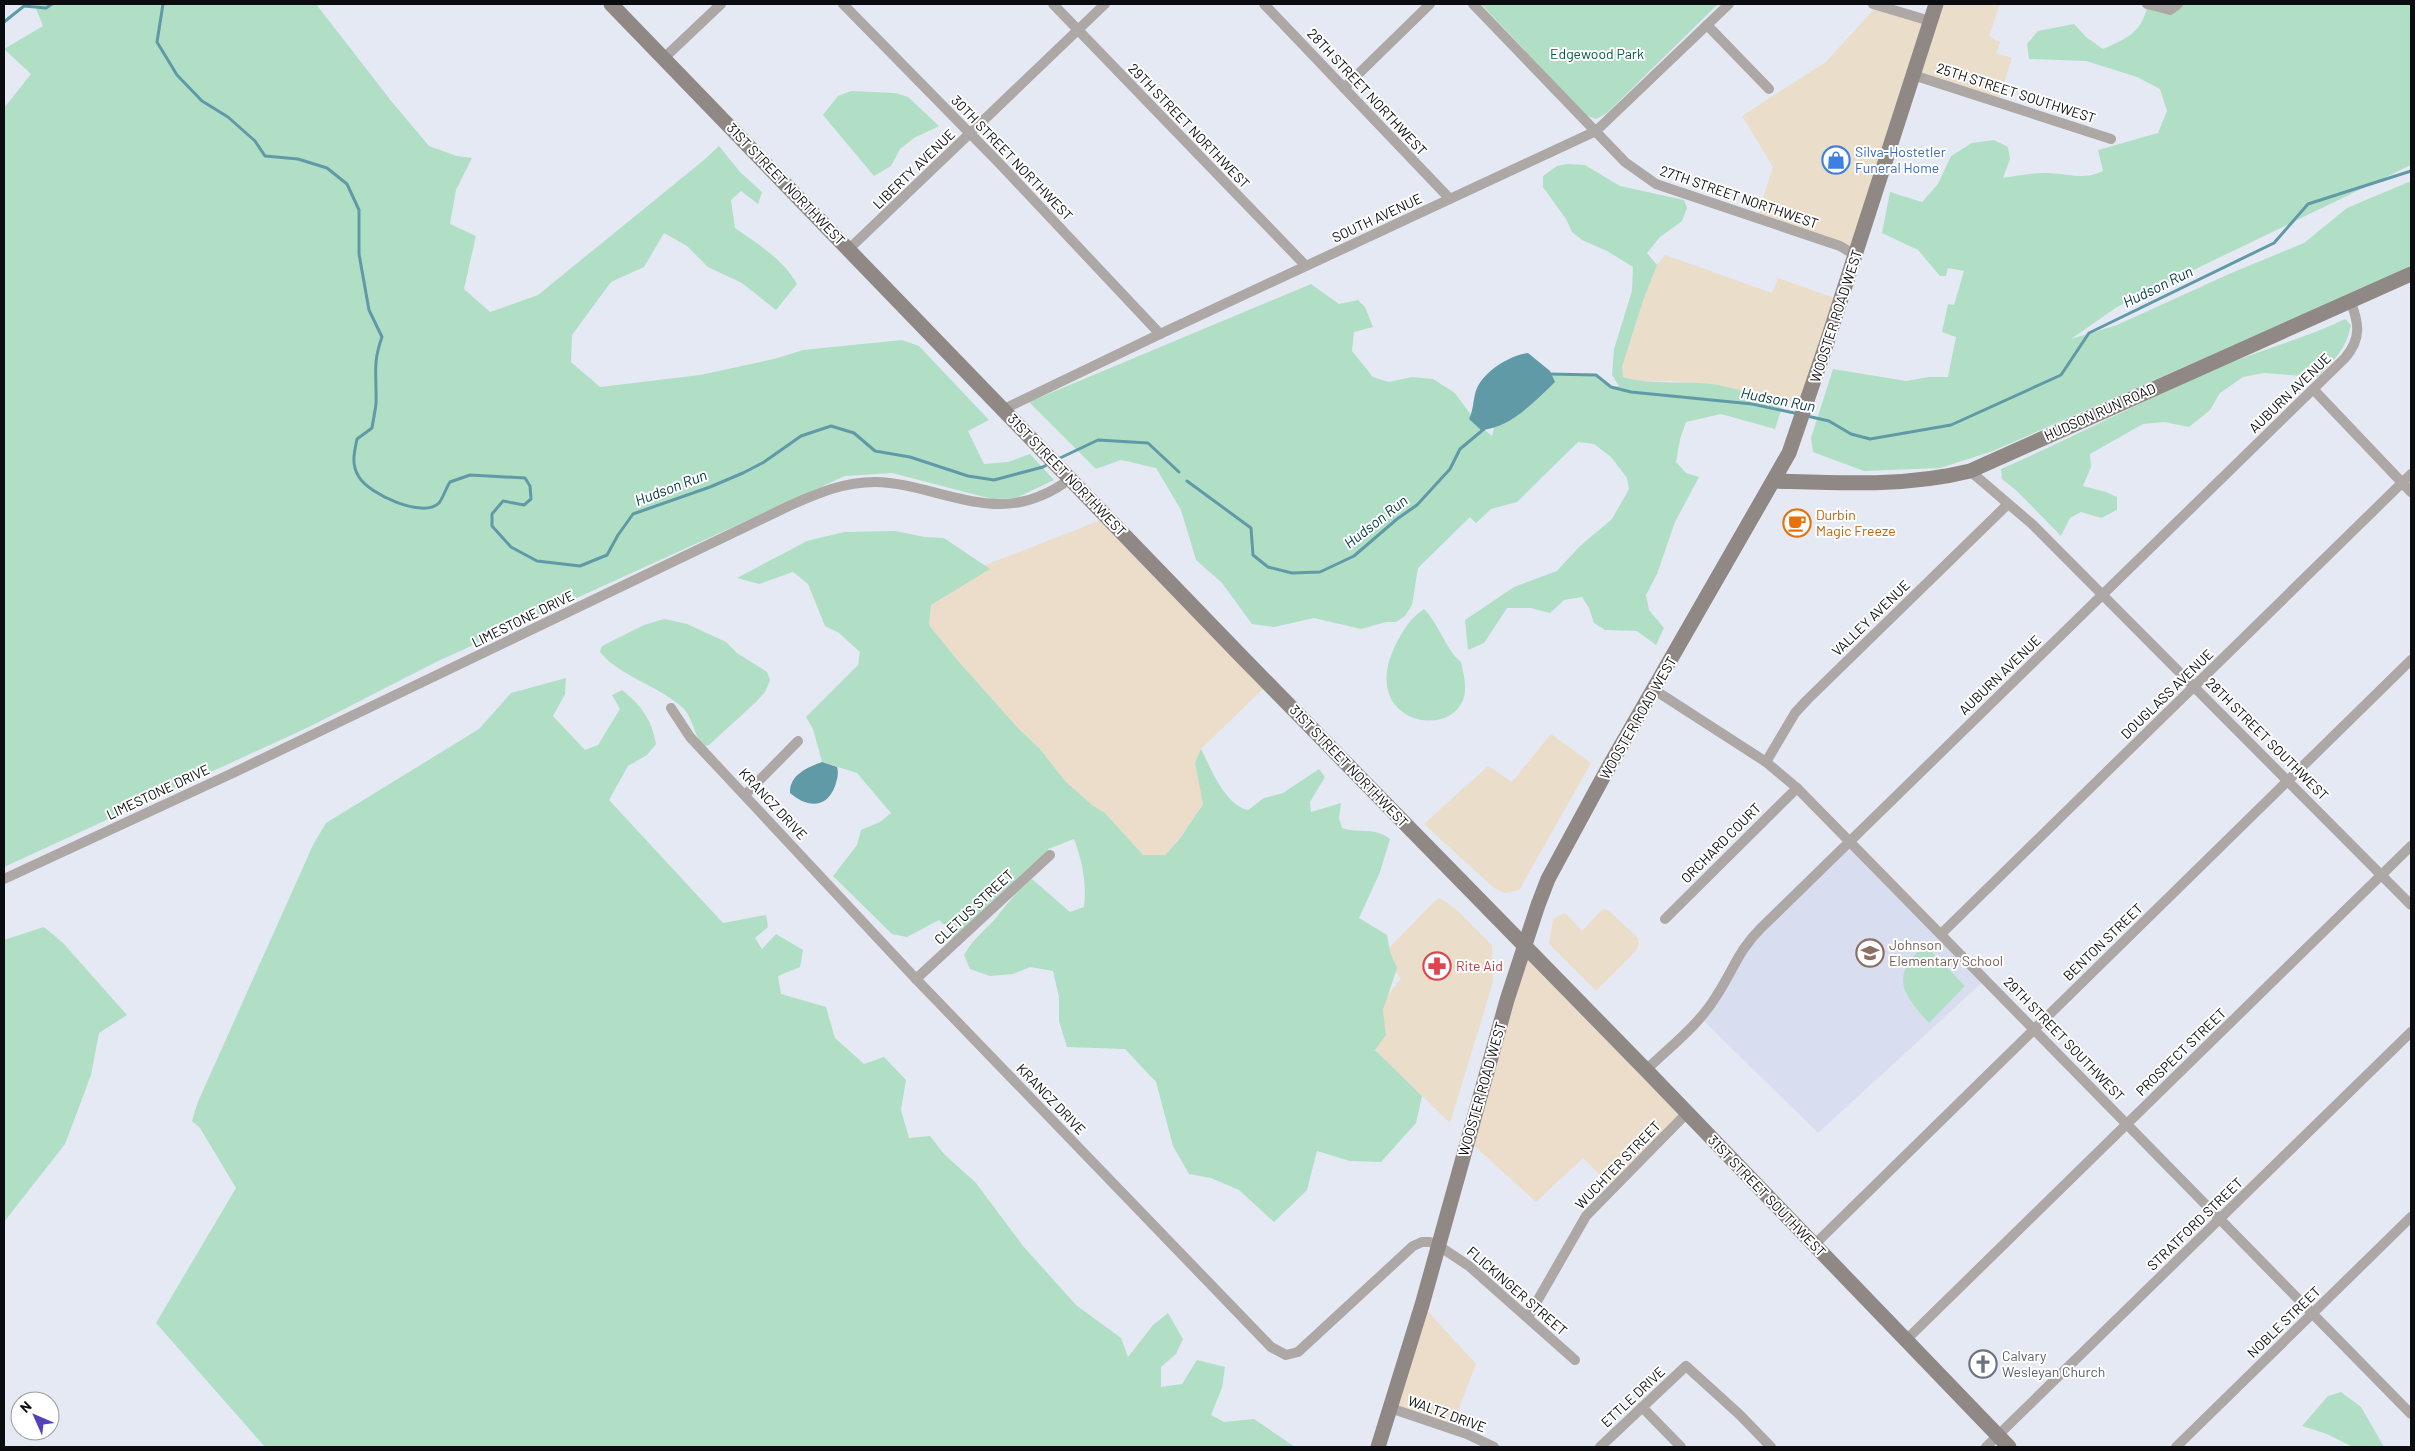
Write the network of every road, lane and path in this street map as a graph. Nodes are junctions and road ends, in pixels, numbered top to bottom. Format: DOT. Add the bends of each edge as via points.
graph roads {
  1 [pos="611,4"];
  2 [pos="721,4"];
  3 [pos="843,4"];
  4 [pos="1053,4"];
  5 [pos="1105,4"];
  6 [pos="1264,4"];
  7 [pos="1430,4"];
  8 [pos="1473,4"];
  9 [pos="1729,4"];
  10 [pos="1872,4"];
  11 [pos="1936,4"];
  12 [pos="2147,4"];
  13 [pos="2176,6"];
  14 [pos="1930,21"];
  15 [pos="1707,25"];
  16 [pos="1078,30"];
  17 [pos="664,58"];
  18 [pos="1913,75"];
  19 [pos="1344,88"];
  20 [pos="1769,89"];
  21 [pos="1596,132"];
  22 [pos="970,134"];
  23 [pos="2110,139"];
  24 [pos="1450,199"];
  25 [pos="849,249"];
  26 [pos="1855,255"];
  27 [pos="1306,266"];
  28 [pos="2411,274"];
  29 [pos="2350,300"];
  30 [pos="1160,334"];
  31 [pos="2314,389"];
  32 [pos="1004,409"];
  33 [pos="1970,471"];
  34 [pos="2411,474"];
  35 [pos="1069,479"];
  36 [pos="1774,481"];
  37 [pos="2402,483"];
  38 [pos="2411,492"];
  39 [pos="2008,504"];
  40 [pos="2103,595"];
  41 [pos="2411,660"];
  42 [pos="2195,686"];
  43 [pos="1653,690"];
  44 [pos="671,708"];
  45 [pos="798,742"];
  46 [pos="1766,762"];
  47 [pos="2289,780"];
  48 [pos="1797,788"];
  49 [pos="745,795"];
  50 [pos="1850,841"];
  51 [pos="2411,846"];
  52 [pos="1050,855"];
  53 [pos="2382,875"];
  54 [pos="4,879"];
  55 [pos="2411,905"];
  56 [pos="1665,919"];
  57 [pos="1941,934"];
  58 [pos="1524,945"];
  59 [pos="916,979"];
  60 [pos="2034,1028"];
  61 [pos="2411,1032"];
  62 [pos="1646,1070"];
  63 [pos="1688,1113"];
  64 [pos="2127,1124"];
  65 [pos="2411,1217"];
  66 [pos="2220,1219"];
  67 [pos="1814,1244"];
  68 [pos="1439,1246"];
  69 [pos="2313,1313"];
  70 [pos="1528,1317"];
  71 [pos="1906,1340"];
  72 [pos="1575,1360"];
  73 [pos="1642,1407"];
  74 [pos="1390,1408"];
  75 [pos="2411,1414"];
  76 [pos="1998,1436"];
  77 [pos="1378,1447"];
  78 [pos="1494,1447"];
  79 [pos="1600,1447"];
  80 [pos="1681,1447"];
  81 [pos="1771,1447"];
  82 [pos="1986,1447"];
  83 [pos="2009,1447"];
  84 [pos="2176,1447"];
  1 -- 17 [label="main road, 31ST STREET NORTHWEST"];
  2 -- 17 [label="street"];
  3 -- 22 [label="street, 30TH STREET NORTHWEST"];
  4 -- 16 [label="street, 29TH STREET NORTHWEST"];
  5 -- 16 [label="street, LIBERTY AVENUE"];
  6 -- 19 [label="street, 28TH STREET NORTHWEST"];
  7 -- 19 [label="street"];
  8 -- 21 [label="street, 27TH STREET NORTHWEST"];
  9 -- 15 [label="street, SOUTH AVENUE"];
  10 -- 14 [label="street"];
  11 -- 14 [label="main road, WOOSTER ROAD WEST"];
  12 -- 13 [label="street" via="2167,10"];
  14 -- 18 [label="main road, WOOSTER ROAD WEST"];
  15 -- 20 [label="street"];
  15 -- 21 [label="street, SOUTH AVENUE"];
  16 -- 22 [label="street, LIBERTY AVENUE"];
  16 -- 27 [label="street, 29TH STREET NORTHWEST"];
  17 -- 25 [label="main road, 31ST STREET NORTHWEST"];
  18 -- 23 [label="street, 25TH STREET SOUTHWEST"];
  18 -- 26 [label="main road, WOOSTER ROAD WEST"];
  19 -- 24 [label="street, 28TH STREET NORTHWEST"];
  21 -- 24 [label="street, SOUTH AVENUE"];
  21 -- 26 [label="street, 27TH STREET NORTHWEST" via="1634,170 1656,184 1840,246"];
  22 -- 25 [label="street, LIBERTY AVENUE"];
  22 -- 30 [label="street, 30TH STREET NORTHWEST"];
  24 -- 27 [label="street, SOUTH AVENUE"];
  25 -- 32 [label="main road, 31ST STREET NORTHWEST"];
  26 -- 36 [label="main road, WOOSTER ROAD WEST" via="1797,432"];
  27 -- 30 [label="street, SOUTH AVENUE"];
  28 -- 29 [label="main road, HUDSON RUN ROAD"];
  29 -- 31 [label="street, AUBURN AVENUE" via="2359,328 2356,343"];
  29 -- 33 [label="main road, HUDSON RUN ROAD"];
  30 -- 32 [label="street, SOUTH AVENUE"];
  31 -- 37 [label="street"];
  31 -- 40 [label="street, AUBURN AVENUE"];
  32 -- 35 [label="main road, 31ST STREET NORTHWEST"];
  33 -- 36 [label="main road, HUDSON RUN ROAD" via="1939,478 1854,484"];
  33 -- 39 [label="street, 28TH STREET SOUTHWEST"];
  34 -- 37 [label="street, DOUGLASS AVENUE"];
  35 -- 54 [label="street, LIMESTONE DRIVE" via="1029,501 1006,505 983,504 890,483 834,488 791,505 235,772"];
  35 -- 58 [label="main road, 31ST STREET NORTHWEST"];
  36 -- 43 [label="main road, WOOSTER ROAD WEST"];
  37 -- 38 [label="street"];
  37 -- 42 [label="street, DOUGLASS AVENUE"];
  39 -- 40 [label="street, 28TH STREET SOUTHWEST"];
  39 -- 46 [label="street, VALLEY AVENUE" via="1807,700 1790,721"];
  40 -- 42 [label="street, 28TH STREET SOUTHWEST"];
  40 -- 50 [label="street, AUBURN AVENUE"];
  41 -- 47 [label="street, BENTON STREET"];
  42 -- 47 [label="street, 28TH STREET SOUTHWEST"];
  42 -- 57 [label="street, DOUGLASS AVENUE"];
  43 -- 46 [label="street, 29TH STREET SOUTHWEST"];
  43 -- 58 [label="main road, WOOSTER ROAD WEST" via="1548,880"];
  44 -- 49 [label="street, KRANCZ DRIVE" via="690,737"];
  45 -- 49 [label="street"];
  46 -- 48 [label="street, 29TH STREET SOUTHWEST"];
  47 -- 53 [label="street, 28TH STREET SOUTHWEST"];
  47 -- 60 [label="street, BENTON STREET"];
  48 -- 50 [label="street, 29TH STREET SOUTHWEST"];
  48 -- 56 [label="street, ORCHARD COURT"];
  49 -- 59 [label="street, KRANCZ DRIVE"];
  50 -- 57 [label="street, 29TH STREET SOUTHWEST"];
  50 -- 62 [label="street, AUBURN AVENUE" via="1748,941 1701,1018"];
  51 -- 53 [label="street, PROSPECT STREET"];
  52 -- 59 [label="street, CLETUS STREET"];
  53 -- 55 [label="street, 28TH STREET SOUTHWEST"];
  53 -- 64 [label="street, PROSPECT STREET"];
  57 -- 60 [label="street, 29TH STREET SOUTHWEST"];
  58 -- 62 [label="main road, 31ST STREET SOUTHWEST"];
  58 -- 68 [label="main road, WOOSTER ROAD WEST"];
  59 -- 68 [label="street, KRANCZ DRIVE" via="1261,1338 1279,1352 1293,1355 1309,1344 1413,1246 1422,1242"];
  60 -- 64 [label="street, 29TH STREET SOUTHWEST"];
  60 -- 67 [label="street, BENTON STREET"];
  61 -- 66 [label="street, STRATFORD STREET"];
  62 -- 63 [label="main road, 31ST STREET SOUTHWEST"];
  63 -- 67 [label="main road, 31ST STREET SOUTHWEST"];
  63 -- 70 [label="street, WUCHTER STREET" via="1586,1216"];
  64 -- 66 [label="street, 29TH STREET SOUTHWEST"];
  64 -- 71 [label="street, PROSPECT STREET"];
  65 -- 69 [label="street, NOBLE STREET"];
  66 -- 69 [label="street, 29TH STREET SOUTHWEST"];
  66 -- 76 [label="street, STRATFORD STREET"];
  67 -- 71 [label="main road, 31ST STREET SOUTHWEST"];
  68 -- 70 [label="street, FLICKINGER STREET" via="1482,1276"];
  68 -- 74 [label="main road, WOOSTER ROAD WEST"];
  69 -- 75 [label="street, 29TH STREET SOUTHWEST"];
  69 -- 84 [label="street, NOBLE STREET"];
  70 -- 72 [label="street, FLICKINGER STREET"];
  71 -- 76 [label="main road, 31ST STREET SOUTHWEST"];
  73 -- 79 [label="street, ETTLE DRIVE"];
  73 -- 80 [label="street"];
  73 -- 81 [label="street, ETTLE DRIVE" via="1686,1366"];
  74 -- 77 [label="main road, WOOSTER ROAD WEST"];
  74 -- 78 [label="street, WALTZ DRIVE" via="1467,1434"];
  76 -- 82 [label="street"];
  76 -- 83 [label="main road, 31ST STREET SOUTHWEST"];
}
